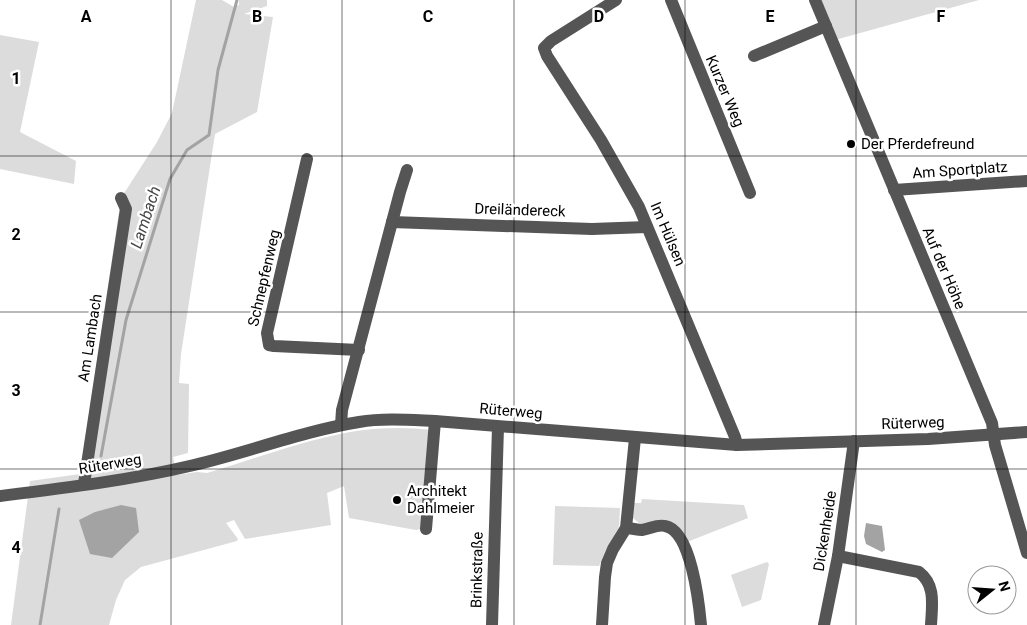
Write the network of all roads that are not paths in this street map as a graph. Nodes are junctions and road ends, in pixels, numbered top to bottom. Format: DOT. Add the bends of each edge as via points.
graph roads {
  1 [pos="616,0"];
  2 [pos="671,0"];
  3 [pos="815,0"];
  4 [pos="826,26"];
  5 [pos="754,56"];
  6 [pos="307,159"];
  7 [pos="407,170"];
  8 [pos="1027,181"];
  9 [pos="894,190"];
  10 [pos="750,193"];
  11 [pos="121,198"];
  12 [pos="392,222"];
  13 [pos="647,227"];
  14 [pos="359,350"];
  15 [pos="435,421"];
  16 [pos="341,425"];
  17 [pos="498,426"];
  18 [pos="1027,432"];
  19 [pos="994,435"];
  20 [pos="635,438"];
  21 [pos="854,441"];
  22 [pos="737,446"];
  23 [pos="84,484"];
  24 [pos="0,496"];
  25 [pos="626,528"];
  26 [pos="426,529"];
  27 [pos="1027,552"];
  28 [pos="838,556"];
  29 [pos="492,625"];
  30 [pos="602,625"];
  31 [pos="701,625"];
  32 [pos="824,625"];
  33 [pos="931,625"];
  1 -- 13 [label="street, Im Hülsen" via="544,48 630,189"];
  2 -- 10 [label="street, Kurzer Weg"];
  3 -- 4 [label="street, Auf der Höhe"];
  4 -- 5 [label="street"];
  4 -- 9 [label="street, Auf der Höhe"];
  6 -- 14 [label="street, Schnepfenweg" via="267,340 274,346"];
  7 -- 12 [label="street"];
  8 -- 9 [label="street, Am Sportplatz"];
  9 -- 19 [label="street, Auf der Höhe" via="992,423"];
  11 -- 23 [label="street, Am Lambach" via="126,209"];
  12 -- 13 [label="street, Dreiländereck" via="592,229"];
  12 -- 14 [label="street"];
  13 -- 22 [label="street, Im Hülsen"];
  14 -- 16 [label="street" via="342,410"];
  15 -- 16 [label="street, Rüterweg" via="396,419"];
  15 -- 17 [label="street, Rüterweg"];
  15 -- 26 [label="street"];
  16 -- 23 [label="street, Rüterweg" via="171,471"];
  17 -- 20 [label="street, Rüterweg"];
  17 -- 29 [label="street, Brinkstraße"];
  18 -- 19 [label="street, Rüterweg"];
  19 -- 21 [label="street, Rüterweg"];
  19 -- 27 [label="street, Auf der Höhe"];
  20 -- 22 [label="street, Rüterweg"];
  20 -- 25 [label="street"];
  21 -- 22 [label="street, Rüterweg"];
  21 -- 28 [label="street, Dickenheide"];
  23 -- 24 [label="street, Rüterweg"];
  25 -- 30 [label="street" via="607,564"];
  25 -- 31 [label="street" via="640,530 666,526 678,534 696,586"];
  28 -- 32 [label="street, Dickenheide"];
  28 -- 33 [label="street" via="919,572 927,579 932,595"];
}
